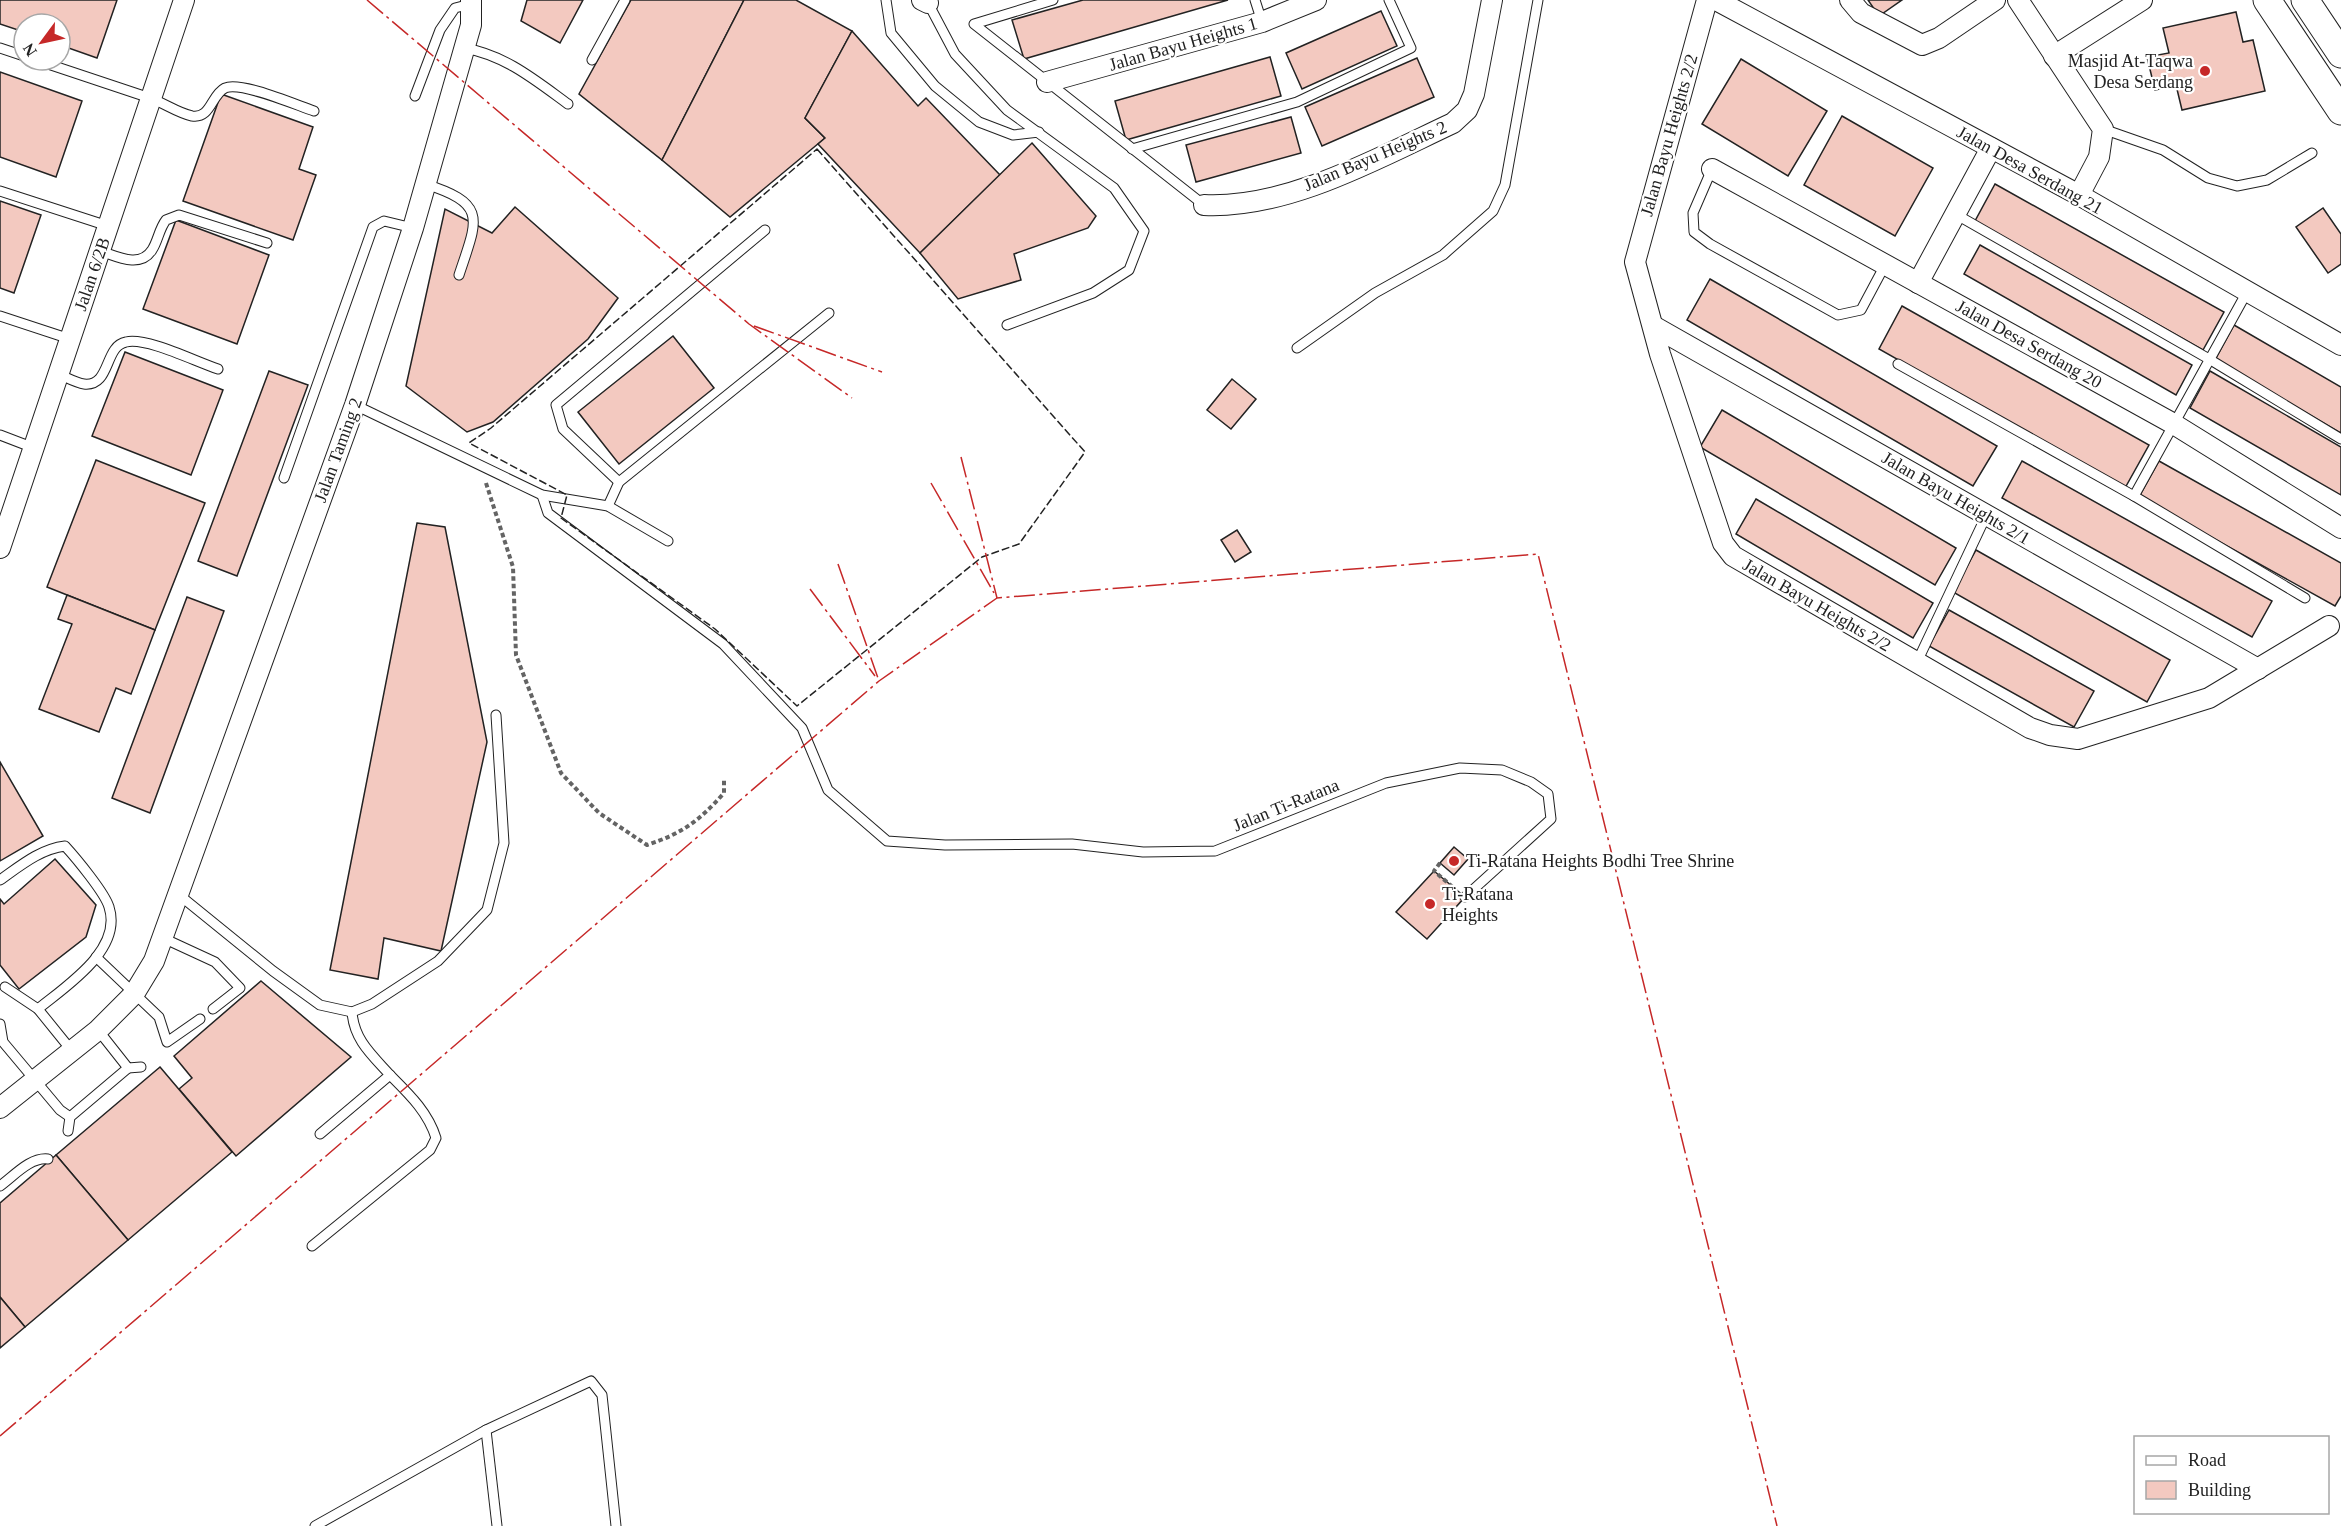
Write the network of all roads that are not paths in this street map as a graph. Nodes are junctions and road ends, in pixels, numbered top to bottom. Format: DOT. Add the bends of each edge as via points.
graph roads {
  1 [pos="184,0"];
  2 [pos="625,0"];
  3 [pos="886,0"];
  4 [pos="1053,0"];
  5 [pos="1255,0"];
  6 [pos="1316,0"];
  7 [pos="1389,0"];
  8 [pos="1492,0"];
  9 [pos="1538,0"];
  10 [pos="1707,0"];
  11 [pos="1716,0"];
  12 [pos="1850,0"];
  13 [pos="1995,0"];
  14 [pos="2018,0"];
  15 [pos="2142,0"];
  16 [pos="2267,0"];
  17 [pos="2305,0"];
  18 [pos="471,2"];
  19 [pos="925,2"];
  20 [pos="1262,22"];
  21 [pos="464,48"];
  22 [pos="2341,54"];
  23 [pos="2054,56"];
  24 [pos="592,60"];
  25 [pos="71,72"];
  26 [pos="1047,82"];
  27 [pos="415,96"];
  28 [pos="151,99"];
  29 [pos="568,104"];
  30 [pos="314,111"];
  31 [pos="2341,111"];
  32 [pos="2103,129"];
  33 [pos="1039,132"];
  34 [pos="1991,148"];
  35 [pos="1132,149"];
  36 [pos="2312,153"];
  37 [pos="1712,169"];
  38 [pos="425,184"];
  39 [pos="0,191"];
  40 [pos="2079,195"];
  41 [pos="1204,205"];
  42 [pos="1958,215"];
  43 [pos="108,226"];
  44 [pos="413,228"];
  45 [pos="765,230"];
  46 [pos="267,243"];
  47 [pos="100,251"];
  48 [pos="1885,265"];
  49 [pos="459,275"];
  50 [pos="1918,283"];
  51 [pos="2247,292"];
  52 [pos="829,313"];
  53 [pos="0,316"];
  54 [pos="1007,326"];
  55 [pos="1655,327"];
  56 [pos="70,339"];
  57 [pos="2341,345"];
  58 [pos="1298,348"];
  59 [pos="2209,359"];
  60 [pos="1898,364"];
  61 [pos="218,369"];
  62 [pos="58,374"];
  63 [pos="355,405"];
  64 [pos="2172,423"];
  65 [pos="0,435"];
  66 [pos="2341,439"];
  67 [pos="34,448"];
  68 [pos="284,478"];
  69 [pos="619,482"];
  70 [pos="542,495"];
  71 [pos="2134,496"];
  72 [pos="608,506"];
  73 [pos="1986,516"];
  74 [pos="2341,528"];
  75 [pos="668,541"];
  76 [pos="0,548"];
  77 [pos="2305,598"];
  78 [pos="2329,626"];
  79 [pos="1917,663"];
  80 [pos="2258,669"];
  81 [pos="496,715"];
  82 [pos="0,880"];
  83 [pos="177,893"];
  84 [pos="1465,897"];
  85 [pos="164,938"];
  86 [pos="96,957"];
  87 [pos="5,987"];
  88 [pos="134,994"];
  89 [pos="38,1009"];
  90 [pos="213,1009"];
  91 [pos="352,1012"];
  92 [pos="200,1019"];
  93 [pos="0,1024"];
  94 [pos="98,1030"];
  95 [pos="2,1044"];
  96 [pos="72,1051"];
  97 [pos="141,1067"];
  98 [pos="128,1068"];
  99 [pos="390,1075"];
  100 [pos="36,1080"];
  101 [pos="0,1108"];
  102 [pos="70,1117"];
  103 [pos="68,1131"];
  104 [pos="320,1134"];
  105 [pos="48,1159"];
  106 [pos="0,1186"];
  107 [pos="312,1246"];
  108 [pos="486,1430"];
  109 [pos="315,1526"];
  110 [pos="497,1526"];
  111 [pos="616,1526"];
  1 -- 28 [label="street, Jalan 6/2B"];
  2 -- 24 [label="lane"];
  3 -- 33 [label="lane" via="891,33 935,86 979,122 1013,135"];
  4 -- 26 [label="lane" via="975,24"];
  5 -- 20 [label="lane"];
  6 -- 20 [label="street, Jalan Bayu Heights 1"];
  7 -- 35 [label="lane" via="1411,48 1297,102"];
  8 -- 41 [label="street, Jalan Bayu Heights 2" via="1474,94 1467,110 1453,123 1327,180 1239,204"];
  9 -- 58 [label="lane" via="1505,185 1493,211 1443,255 1375,293"];
  10 -- 55 [label="street, Jalan Bayu Heights 2/2" via="1635,262"];
  11 -- 34 [label="street, Jalan Desa Serdang 21"];
  12 -- 13 [label="street" via="1861,13 1922,45"];
  14 -- 23 [label="street"];
  15 -- 23 [label="street"];
  16 -- 31 [label="street"];
  17 -- 22 [label="street"];
  18 -- 21 [label="street, Jalan Taming 2" via="471,25"];
  18 -- 27 [label="lane" via="454,8 440,30"];
  19 -- 33 [label="lane" via="955,54 1007,110"];
  20 -- 26 [label="street, Jalan Bayu Heights 1"];
  21 -- 29 [label="lane" via="488,52"];
  21 -- 38 [label="street, Jalan Taming 2"];
  23 -- 32 [label="street"];
  25 -- 28 [label="lane"];
  26 -- 35 [label="lane"];
  28 -- 30 [label="lane" via="190,116 200,116 226,88 240,87"];
  28 -- 43 [label="street, Jalan 6/2B"];
  32 -- 36 [label="lane" via="2163,150 2208,178 2237,186 2267,180"];
  32 -- 40 [label="street" via="2099,156"];
  33 -- 54 [label="lane" via="1114,188 1144,231 1129,270 1093,294"];
  34 -- 40 [label="street, Jalan Desa Serdang 21"];
  34 -- 42 [label="street"];
  35 -- 41 [label="lane"];
  37 -- 48 [label="street, Jalan Desa Serdang 20"];
  37 -- 48 [label="lane" via="1693,213 1694,232 1769,277 1838,315 1861,310"];
  38 -- 44 [label="street, Jalan Taming 2"];
  38 -- 49 [label="lane" via="463,199 472,214 473,231"];
  39 -- 43 [label="lane"];
  40 -- 51 [label="street, Jalan Desa Serdang 21"];
  42 -- 50 [label="street"];
  42 -- 59 [label="lane"];
  43 -- 47 [label="street, Jalan 6/2B"];
  44 -- 63 [label="street, Jalan Taming 2"];
  44 -- 68 [label="lane" via="384,221 373,227"];
  45 -- 69 [label="lane" via="556,405 564,429"];
  46 -- 47 [label="lane" via="179,215 166,220 152,250 143,259 134,261"];
  47 -- 56 [label="street, Jalan 6/2B"];
  48 -- 50 [label="street, Jalan Desa Serdang 20"];
  50 -- 64 [label="street, Jalan Desa Serdang 20"];
  51 -- 57 [label="street, Jalan Desa Serdang 21"];
  51 -- 59 [label="lane"];
  52 -- 69 [label="lane"];
  53 -- 56 [label="lane"];
  55 -- 73 [label="street, Jalan Bayu Heights 2/1"];
  55 -- 79 [label="street, Jalan Bayu Heights 2/2" via="1660,354 1723,543 1733,556"];
  56 -- 62 [label="street, Jalan 6/2B"];
  59 -- 64 [label="lane"];
  59 -- 66 [label="lane"];
  60 -- 71 [label="lane"];
  61 -- 62 [label="lane" via="138,341 124,342 114,349 103,375 95,383 84,384"];
  62 -- 67 [label="street, Jalan 6/2B"];
  63 -- 70 [label="lane"];
  63 -- 83 [label="street, Jalan Taming 2"];
  64 -- 71 [label="lane"];
  64 -- 74 [label="street, Jalan Desa Serdang 20"];
  65 -- 67 [label="lane"];
  67 -- 76 [label="street, Jalan 6/2B"];
  69 -- 72 [label="lane"];
  70 -- 72 [label="lane"];
  70 -- 84 [label="lane, Jalan Ti-Ratana" via="548,513 723,644 802,728 828,790 887,841 945,845 1072,844 1143,852 1215,851 1386,783 1461,768 1502,770 1531,782 1548,794 1551,819"];
  71 -- 77 [label="lane"];
  72 -- 75 [label="lane"];
  73 -- 79 [label="lane"];
  73 -- 80 [label="street, Jalan Bayu Heights 2/1"];
  78 -- 80 [label="street, Jalan Bayu Heights 2/2"];
  79 -- 80 [label="street, Jalan Bayu Heights 2/2" via="2030,728 2078,739 2209,698"];
  81 -- 91 [label="lane" via="504,843 487,910 438,961 372,1004"];
  82 -- 86 [label="lane" via="34,857 65,846 109,907 110,935"];
  83 -- 85 [label="street, Jalan Taming 2"];
  83 -- 91 [label="lane" via="320,1005"];
  85 -- 88 [label="street, Jalan Taming 2"];
  85 -- 90 [label="lane" via="215,962 240,988"];
  86 -- 88 [label="lane"];
  86 -- 89 [label="lane"];
  87 -- 89 [label="lane"];
  88 -- 92 [label="lane" via="159,1017 167,1041"];
  88 -- 94 [label="street, Jalan Taming 2"];
  89 -- 96 [label="lane"];
  91 -- 99 [label="lane" via="354,1029 364,1047"];
  93 -- 95 [label="lane"];
  94 -- 96 [label="street, Jalan Taming 2"];
  94 -- 98 [label="lane"];
  95 -- 100 [label="lane"];
  96 -- 100 [label="street, Jalan Taming 2"];
  97 -- 98 [label="lane"];
  98 -- 102 [label="lane"];
  99 -- 104 [label="lane"];
  99 -- 107 [label="lane" via="414,1100 432,1125 436,1138 430,1150"];
  100 -- 101 [label="street, Jalan Taming 2"];
  100 -- 102 [label="lane"];
  102 -- 103 [label="lane"];
  105 -- 106 [label="lane" via="28,1164"];
  108 -- 109 [label="lane"];
  108 -- 110 [label="lane"];
  108 -- 111 [label="lane" via="591,1381 602,1395"];
}
